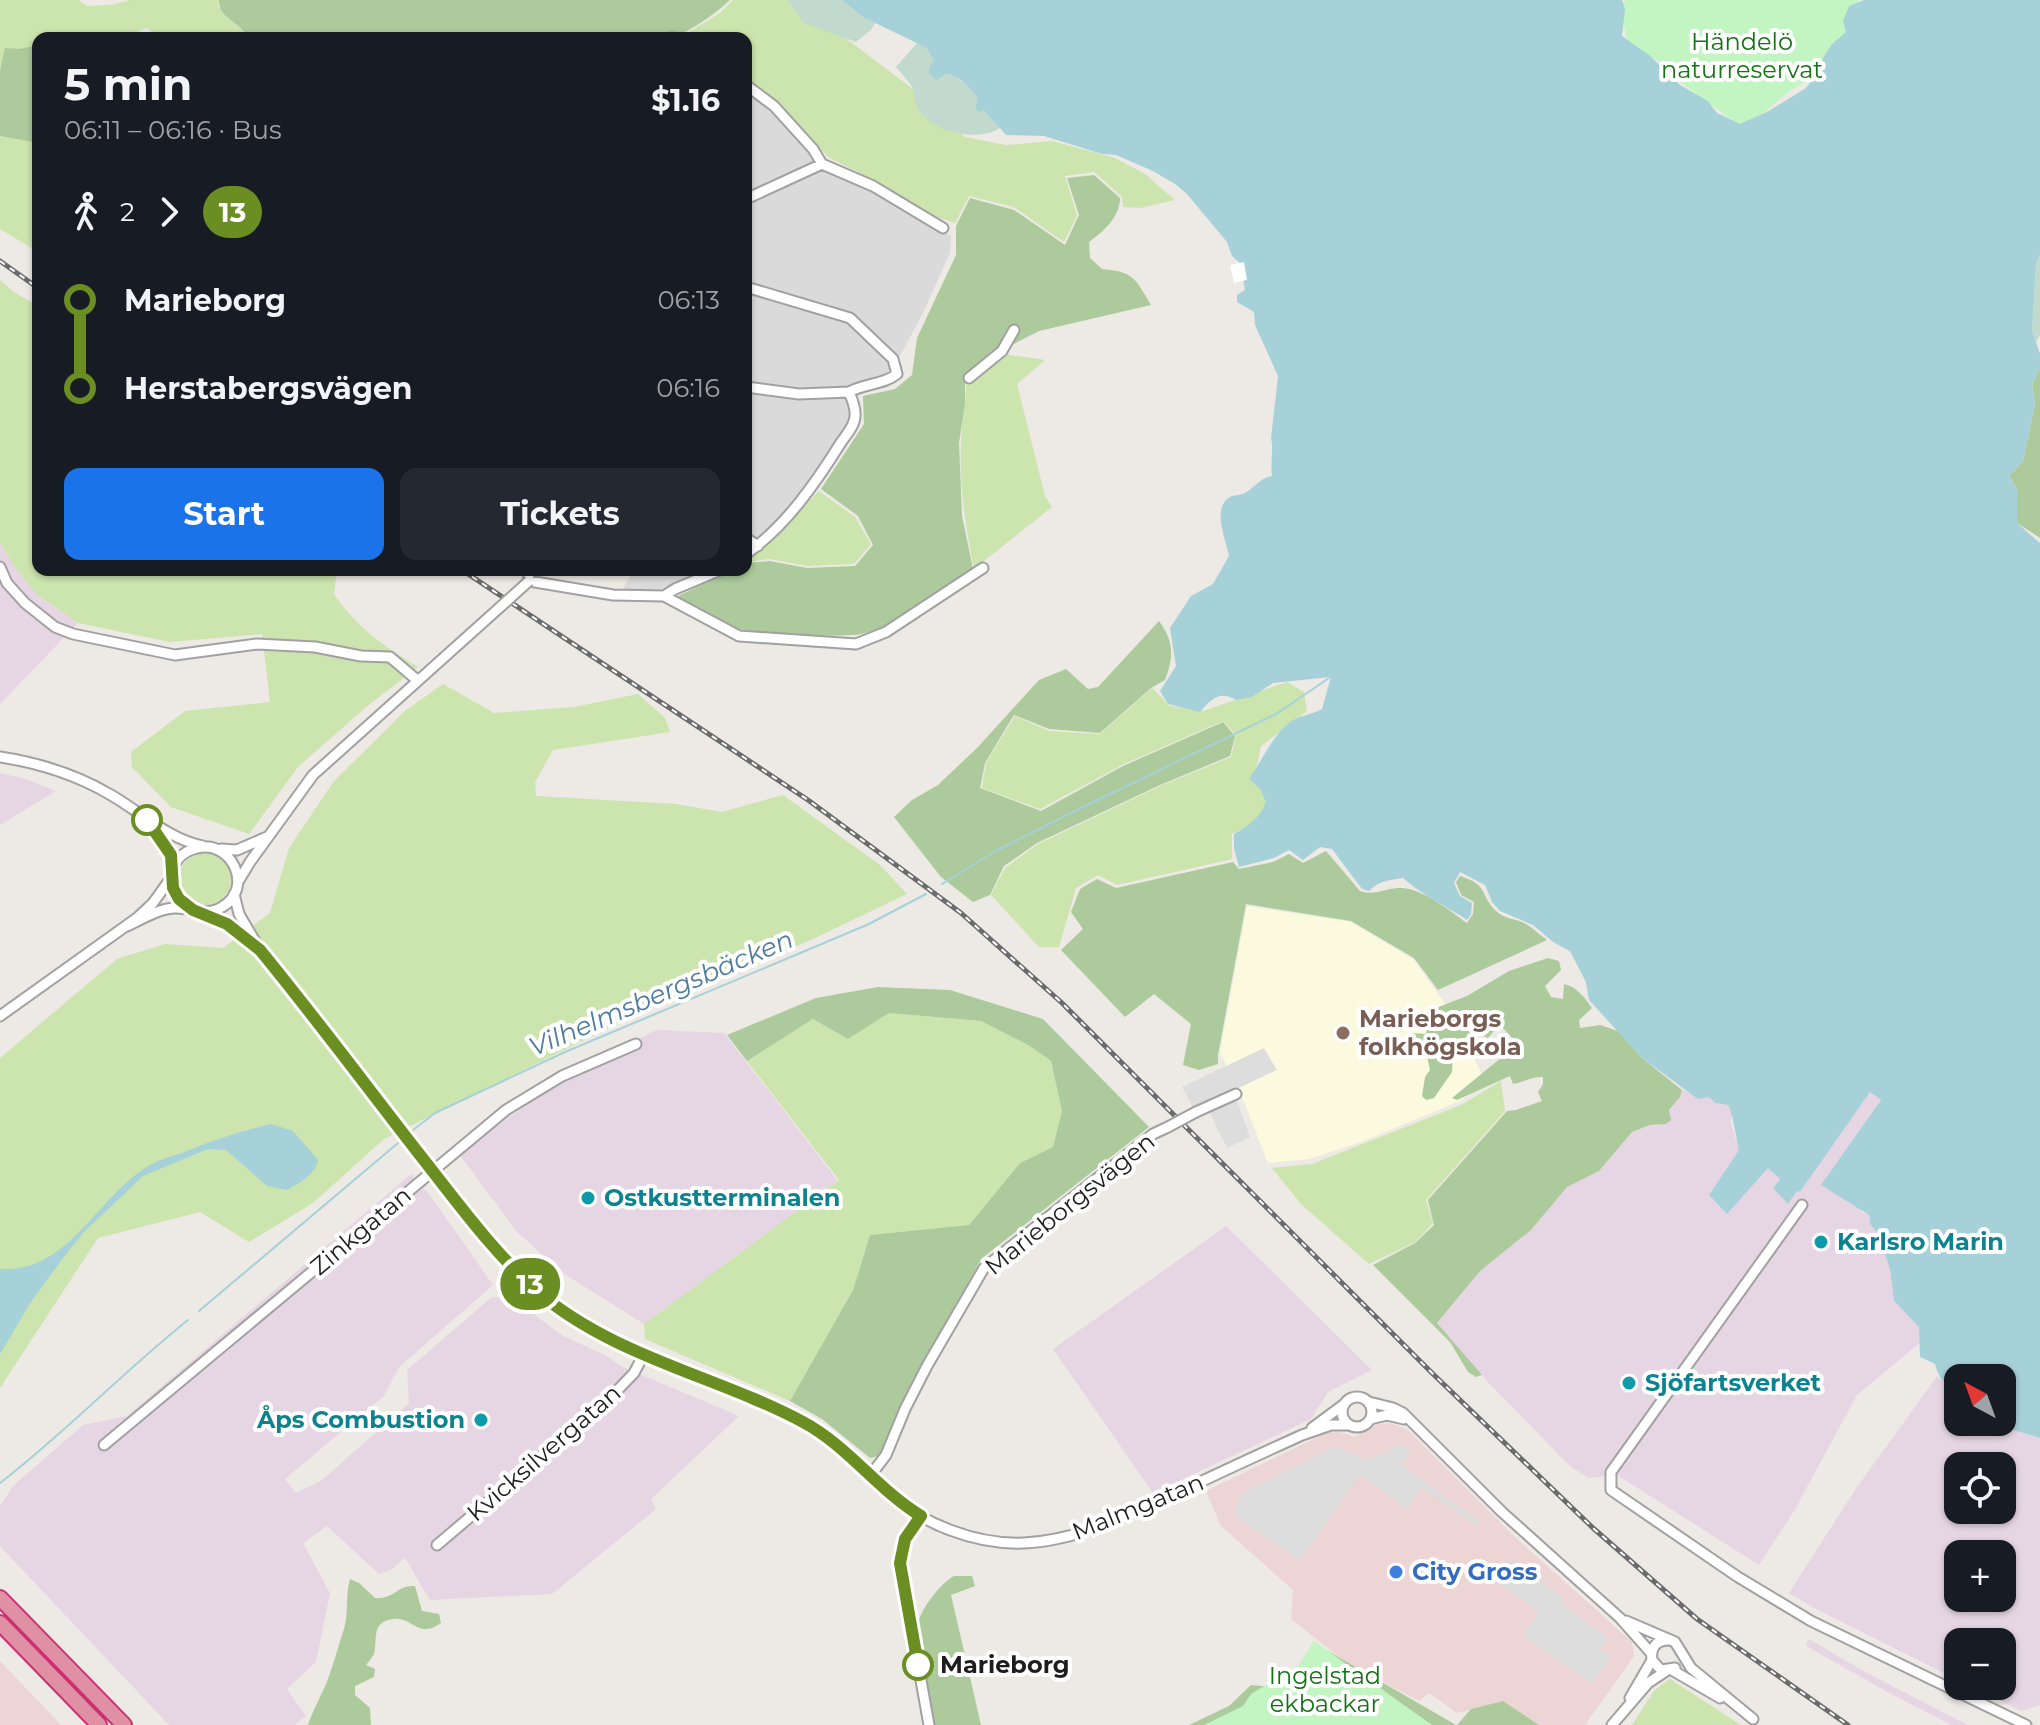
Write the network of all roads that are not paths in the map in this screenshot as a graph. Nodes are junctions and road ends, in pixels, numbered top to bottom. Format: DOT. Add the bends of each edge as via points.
graph roads {
  1 [pos="752,90"];
  2 [pos="822,164"];
  3 [pos="752,196"];
  4 [pos="943,228"];
  5 [pos="752,289"];
  6 [pos="1014,330"];
  7 [pos="969,378"];
  8 [pos="752,388"];
  9 [pos="849,392"];
  10 [pos="752,542"];
  11 [pos="758,546"];
  12 [pos="752,550"];
  13 [pos="0,567"];
  14 [pos="983,568"];
  15 [pos="529,576"];
  16 [pos="706,576"];
  17 [pos="664,596"];
  18 [pos="417,680"];
  19 [pos="0,757"];
  20 [pos="150,822"];
  21 [pos="270,836"];
  22 [pos="212,848"];
  23 [pos="173,873"];
  24 [pos="238,882"];
  25 [pos="234,894"];
  26 [pos="196,911"];
  27 [pos="127,926"];
  28 [pos="260,950"];
  29 [pos="0,1016"];
  30 [pos="636,1044"];
  31 [pos="1236,1094"];
  32 [pos="433,1171"];
  33 [pos="1802,1205"];
  34 [pos="644,1354"];
  35 [pos="1369,1402"];
  36 [pos="1343,1405"];
  37 [pos="1370,1419"];
  38 [pos="1415,1424"];
  39 [pos="1349,1425"];
  40 [pos="1302,1435"];
  41 [pos="104,1445"];
  42 [pos="870,1476"];
  43 [pos="921,1516"];
  44 [pos="437,1545"];
  45 [pos="0,1598"];
  46 [pos="1620,1618"];
  47 [pos="3,1627"];
  48 [pos="1669,1640"];
  49 [pos="1682,1651"];
  50 [pos="1651,1657"];
  51 [pos="1669,1670"];
  52 [pos="1623,1712"];
  53 [pos="1758,1722"];
  54 [pos="99,1725"];
  55 [pos="124,1725"];
  56 [pos="929,1725"];
  57 [pos="1612,1725"];
  58 [pos="2026,1725"];
  1 -- 2 [label="street" via="774,106"];
  2 -- 3 [label="street"];
  2 -- 4 [label="street" via="873,186"];
  5 -- 9 [label="street" via="850,318 893,359 897,374 888,381"];
  6 -- 7 [label="street" via="1002,351"];
  8 -- 9 [label="street" via="799,394"];
  9 -- 11 [label="street" via="855,421 811,488"];
  10 -- 11 [label="street"];
  11 -- 12 [label="street"];
  13 -- 18 [label="street" via="25,603 73,634 175,655 257,644 390,657"];
  14 -- 17 [label="street" via="886,632 856,644 739,636"];
  15 -- 17 [label="street" via="613,595"];
  15 -- 18 [label="street, bridge"];
  16 -- 17 [label="street"];
  18 -- 21 [label="street" via="313,775"];
  19 -- 20 [label="street" via="64,772"];
  20 -- 22 [label="street"];
  20 -- 23 [label="street" via="171,855"];
  21 -- 22 [label="street" via="237,850"];
  21 -- 24 [label="street"];
  22 -- 23 [label="street" via="184,854"];
  22 -- 24 [label="street" via="233,862"];
  23 -- 26 [label="street" via="179,899"];
  23 -- 27 [label="street" via="153,903"];
  24 -- 25 [label="street"];
  25 -- 26 [label="street" via="222,908"];
  25 -- 28 [label="street"];
  26 -- 27 [label="street" via="164,910"];
  26 -- 28 [label="street" via="227,924"];
  27 -- 29 [label="street"];
  28 -- 32 [label="street, Malmgatan"];
  30 -- 32 [label="street, Zinkgatan" via="562,1076 518,1103"];
  31 -- 42 [label="street, Marieborgsvägen, bridge" via="1153,1134 984,1268"];
  32 -- 34 [label="street, Malmgatan" via="494,1248 537,1291 587,1326"];
  32 -- 41 [label="street, Zinkgatan"];
  33 -- 58 [label="street" via="1611,1472 1611,1490 1811,1621"];
  34 -- 42 [label="street, Malmgatan" via="803,1422"];
  34 -- 44 [label="street, Kvicksilvergatan" via="608,1400"];
  35 -- 36 [label="street" via="1355,1397"];
  35 -- 37 [label="street"];
  35 -- 38 [label="street" via="1393,1408"];
  36 -- 39 [label="street" via="1342,1416"];
  36 -- 40 [label="street, Malmgatan"];
  37 -- 38 [label="street" via="1387,1415"];
  37 -- 39 [label="street" via="1361,1427"];
  38 -- 46 [label="street" via="1502,1512"];
  39 -- 40 [label="street, Malmgatan"];
  40 -- 43 [label="street, Malmgatan" via="1125,1516 1065,1537 1002,1542"];
  42 -- 43 [label="street, Malmgatan"];
  43 -- 56 [label="street" via="905,1539 900,1563"];
  45 -- 55 [label="highway"];
  46 -- 48 [label="street"];
  46 -- 50 [label="street"];
  47 -- 54 [label="highway"];
  48 -- 49 [label="street"];
  48 -- 50 [label="street" via="1657,1642"];
  49 -- 51 [label="street" via="1680,1663"];
  49 -- 53 [label="street" via="1691,1668"];
  50 -- 51 [label="street" via="1655,1666"];
  50 -- 52 [label="street"];
  51 -- 52 [label="street" via="1648,1683"];
  51 -- 53 [label="street"];
  52 -- 57 [label="street"];
}
